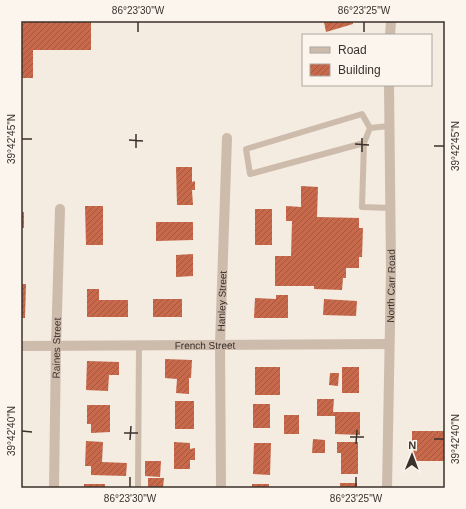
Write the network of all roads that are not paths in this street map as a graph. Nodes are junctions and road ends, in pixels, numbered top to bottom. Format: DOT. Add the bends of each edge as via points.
graph roads {
  1 [pos="391,21"];
  2 [pos="390,34"];
  3 [pos="389,86"];
  4 [pos="389,126"];
  5 [pos="370,128"];
  6 [pos="227,138"];
  7 [pos="364,143"];
  8 [pos="390,208"];
  9 [pos="60,209"];
  10 [pos="220,344"];
  11 [pos="389,344"];
  12 [pos="139,345"];
  13 [pos="21,346"];
  14 [pos="56,346"];
  15 [pos="54,488"];
  16 [pos="138,488"];
  17 [pos="221,488"];
  18 [pos="387,488"];
  1 -- 2 [label="street"];
  3 -- 4 [label="street, North Carr Road"];
  4 -- 5 [label="lane"];
  4 -- 8 [label="street, North Carr Road"];
  5 -- 7 [label="lane"];
  5 -- 7 [label="lane" via="362,114 246,149 250,174"];
  6 -- 10 [label="street, Hanley Street"];
  7 -- 8 [label="lane" via="362,207"];
  8 -- 11 [label="street, North Carr Road"];
  9 -- 14 [label="street, Raines Street"];
  10 -- 11 [label="street, French Street"];
  10 -- 12 [label="street, French Street"];
  10 -- 17 [label="street, Hanley Street"];
  11 -- 18 [label="street, North Carr Road"];
  12 -- 14 [label="street, French Street"];
  12 -- 16 [label="lane"];
  13 -- 14 [label="street, French Street"];
  14 -- 15 [label="street, Raines Street"];
}
